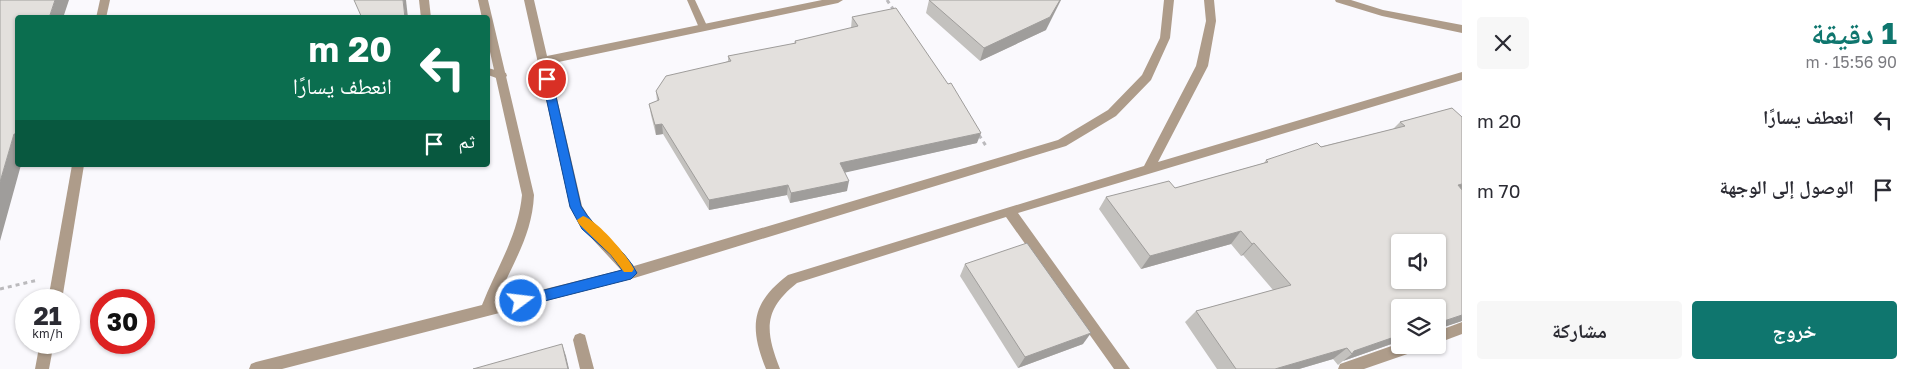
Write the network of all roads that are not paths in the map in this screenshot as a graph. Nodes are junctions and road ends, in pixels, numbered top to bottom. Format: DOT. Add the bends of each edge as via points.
graph roads {
  1 [pos="105,0"];
  2 [pos="424,0"];
  3 [pos="484,0"];
  4 [pos="529,0"];
  5 [pos="838,0"];
  6 [pos="1169,0"];
  7 [pos="1209,0"];
  8 [pos="1340,0"];
  9 [pos="691,1"];
  10 [pos="102,15"];
  11 [pos="426,15"];
  12 [pos="488,15"];
  13 [pos="490,25"];
  14 [pos="703,28"];
  15 [pos="1462,29"];
  16 [pos="543,61"];
  17 [pos="490,73"];
  18 [pos="502,76"];
  19 [pos="1462,76"];
  20 [pos="78,167"];
  21 [pos="1148,170"];
  22 [pos="1009,211"];
  23 [pos="631,273"];
  24 [pos="57,289"];
  25 [pos="487,310"];
  26 [pos="1462,328"];
  27 [pos="1446,334"];
  28 [pos="580,340"];
  29 [pos="1391,353"];
  30 [pos="45,354"];
  31 [pos="42,369"];
  32 [pos="256,369"];
  33 [pos="587,369"];
  34 [pos="773,369"];
  35 [pos="1122,369"];
  36 [pos="1345,369"];
  1 -- 10 [label="street"];
  2 -- 11 [label="lane"];
  3 -- 12 [label="street"];
  4 -- 16 [label="street"];
  5 -- 14 [label="street"];
  6 -- 23 [label="street" via="1165,38 1147,77 1112,113 1062,143"];
  7 -- 21 [label="street" via="1211,20 1202,66"];
  8 -- 15 [label="street" via="1382,13"];
  9 -- 14 [label="lane"];
  13 -- 18 [label="street"];
  14 -- 16 [label="street"];
  16 -- 23 [label="street" via="576,207 587,226 615,252"];
  17 -- 18 [label="lane"];
  18 -- 25 [label="street" via="528,195 528,210 520,243 497,284"];
  19 -- 21 [label="street"];
  20 -- 24 [label="street"];
  21 -- 22 [label="street"];
  22 -- 34 [label="street" via="793,278 778,289 762,318 762,336"];
  22 -- 35 [label="street"];
  23 -- 25 [label="street"];
  25 -- 32 [label="street"];
  26 -- 27 [label="street"];
  28 -- 33 [label="street"];
  29 -- 36 [label="street"];
  30 -- 31 [label="street"];
}
